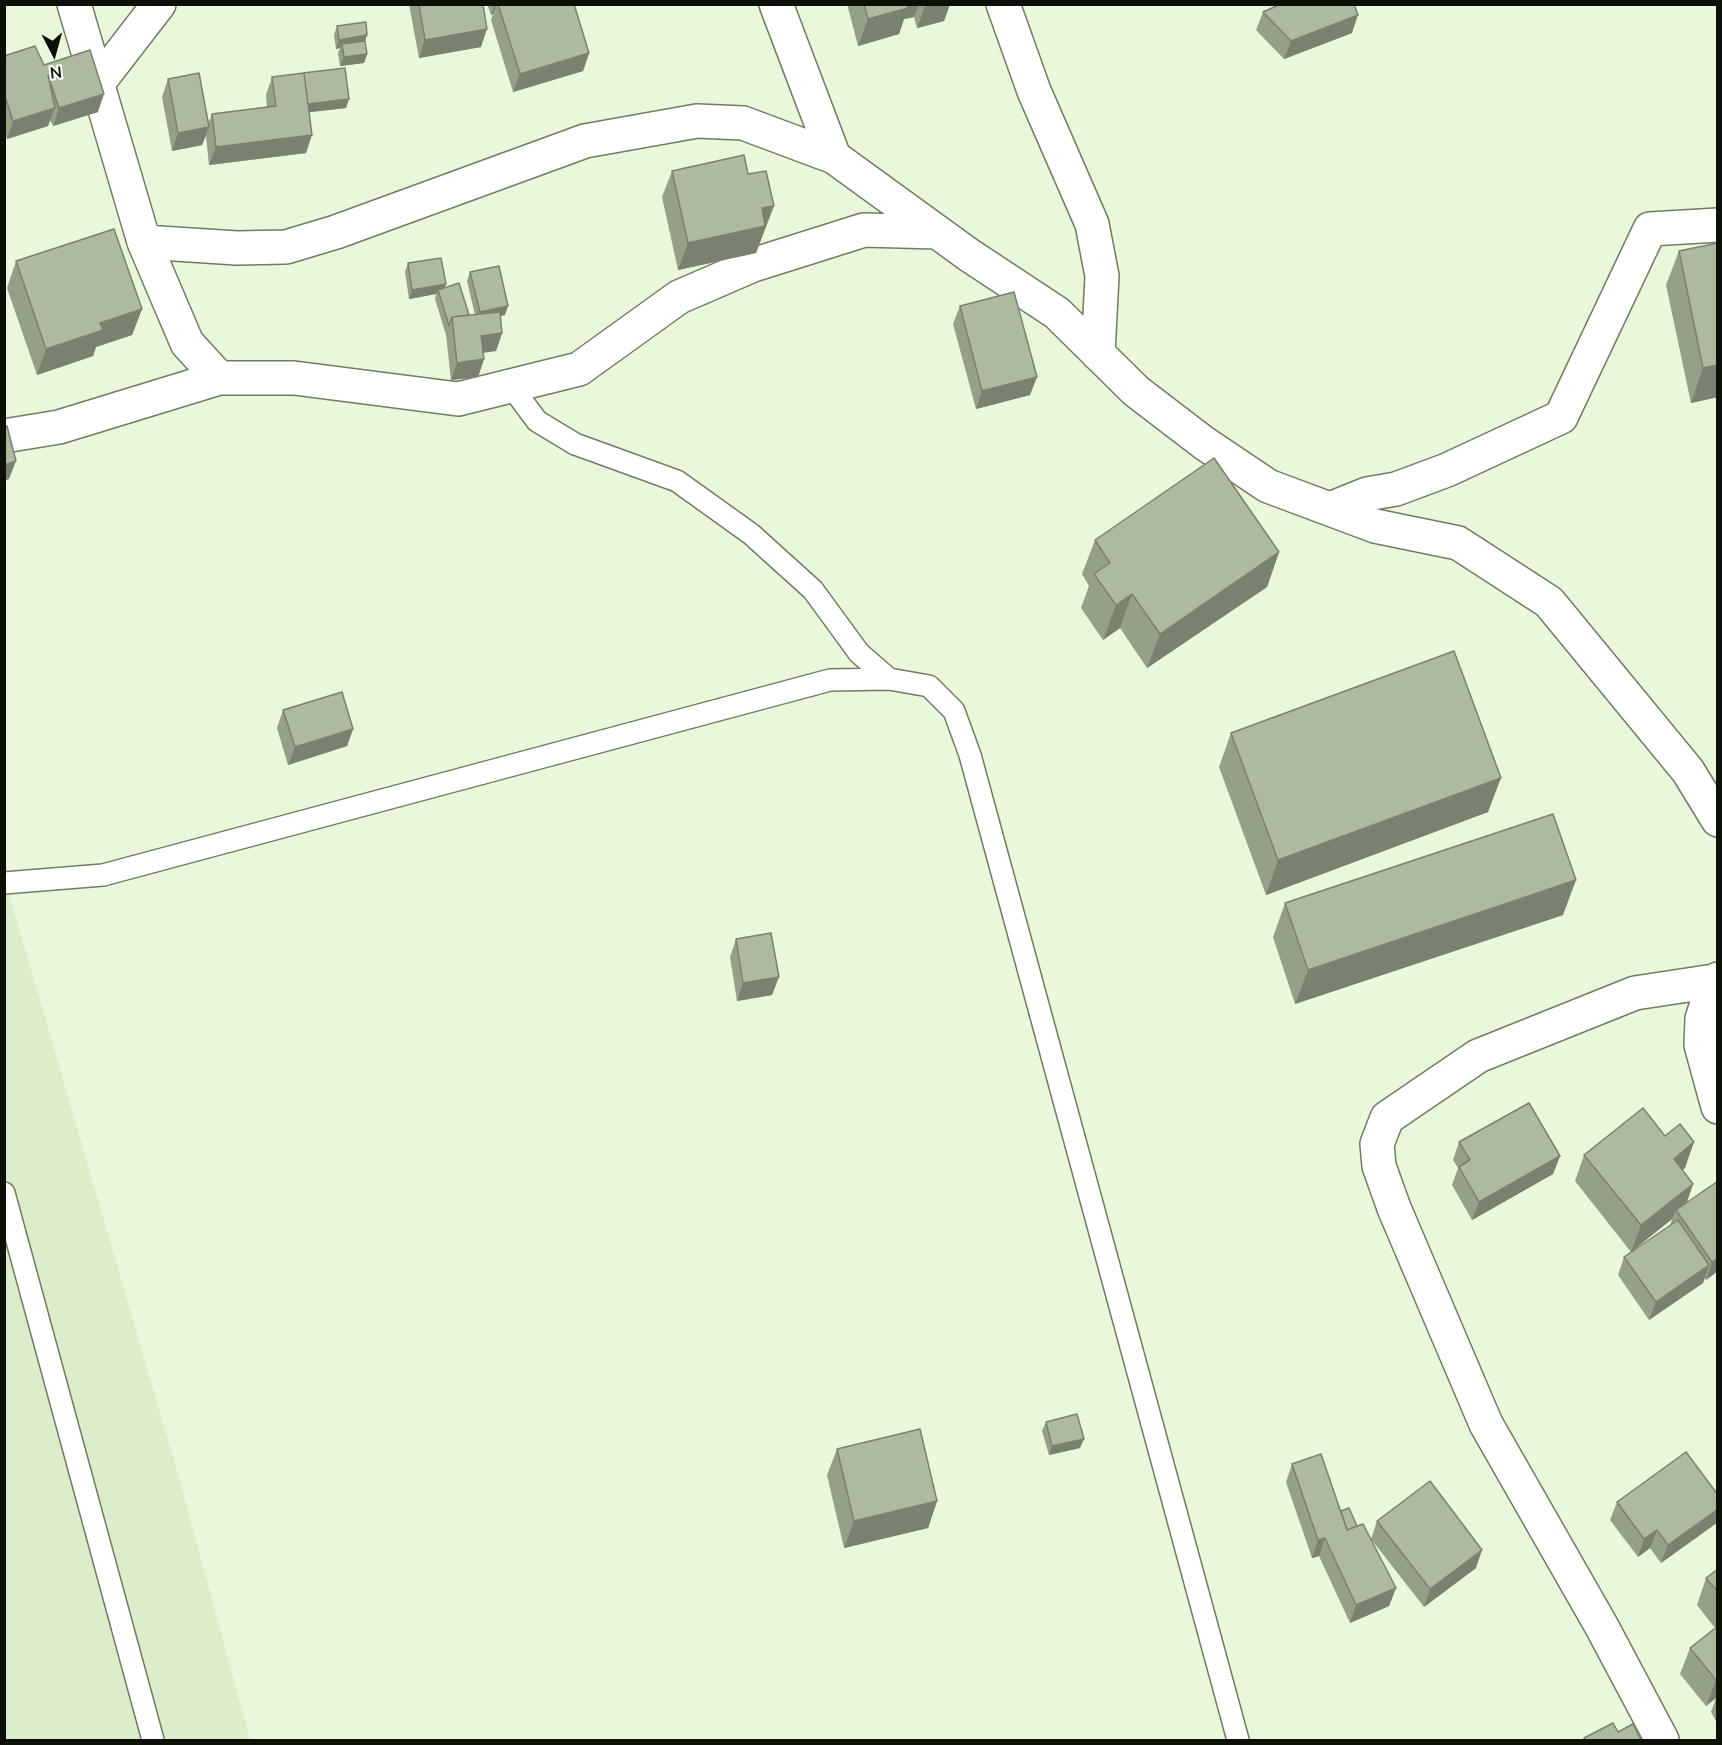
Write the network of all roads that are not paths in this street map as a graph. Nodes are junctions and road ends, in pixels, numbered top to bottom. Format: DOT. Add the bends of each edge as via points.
graph roads {
  1 [pos="74,4"];
  2 [pos="159,4"];
  3 [pos="776,4"];
  4 [pos="1002,4"];
  5 [pos="98,83"];
  6 [pos="834,157"];
  7 [pos="1718,225"];
  8 [pos="937,232"];
  9 [pos="144,242"];
  10 [pos="1098,354"];
  11 [pos="219,378"];
  12 [pos="511,386"];
  13 [pos="4,436"];
  14 [pos="1330,509"];
  15 [pos="889,679"];
  16 [pos="1718,820"];
  17 [pos="4,884"];
  18 [pos="1716,980"];
  19 [pos="1718,1107"];
  20 [pos="4,1193"];
  21 [pos="153,1740"];
  22 [pos="1238,1740"];
  23 [pos="1662,1740"];
  1 -- 5 [label="street"];
  2 -- 5 [label="street"];
  3 -- 6 [label="street"];
  4 -- 10 [label="street" via="1034,91 1092,224 1102,276"];
  5 -- 9 [label="street"];
  6 -- 8 [label="street"];
  6 -- 9 [label="street" via="743,123 697,121 585,141 286,247"];
  7 -- 14 [label="street" via="1650,229 1561,417 1447,470"];
  8 -- 10 [label="street" via="1057,313"];
  8 -- 12 [label="street" via="864,230 753,265 679,297 579,369"];
  9 -- 11 [label="street" via="187,343"];
  10 -- 14 [label="street" via="1136,391 1268,486"];
  11 -- 12 [label="street" via="294,378 458,399"];
  11 -- 13 [label="street" via="59,427"];
  12 -- 15 [label="lane" via="537,421 575,444 677,481 751,534 813,590 859,653"];
  14 -- 16 [label="street" via="1375,526 1458,543 1550,602 1688,771"];
  15 -- 17 [label="lane" via="830,680 104,875"];
  15 -- 22 [label="lane" via="929,686 954,711 970,755"];
  18 -- 19 [label="street" via="1702,1019 1701,1045"];
  18 -- 23 [label="street" via="1635,993 1478,1056 1387,1118 1377,1144 1379,1166 1394,1208 1486,1424"];
  20 -- 21 [label="lane"];
}
